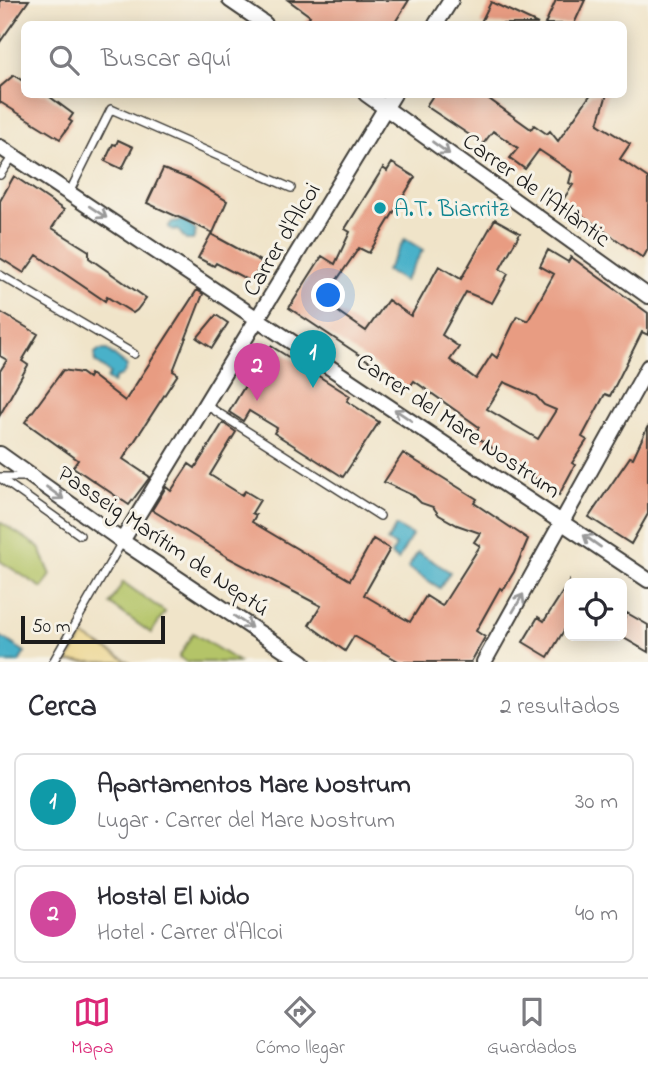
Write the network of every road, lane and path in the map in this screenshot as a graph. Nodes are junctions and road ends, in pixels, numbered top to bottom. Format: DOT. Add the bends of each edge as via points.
graph roads {
  1 [pos="230,0"];
  2 [pos="451,0"];
  3 [pos="261,21"];
  4 [pos="438,21"];
  5 [pos="371,98"];
  6 [pos="391,98"];
  7 [pos="385,108"];
  8 [pos="0,147"];
  9 [pos="13,156"];
  10 [pos="0,175"];
  11 [pos="291,188"];
  12 [pos="69,193"];
  13 [pos="0,275"];
  14 [pos="648,296"];
  15 [pos="260,319"];
  16 [pos="134,354"];
  17 [pos="648,367"];
  18 [pos="206,405"];
  19 [pos="0,454"];
  20 [pos="32,477"];
  21 [pos="0,478"];
  22 [pos="380,516"];
  23 [pos="564,522"];
  24 [pos="80,535"];
  25 [pos="122,541"];
  26 [pos="648,580"];
  27 [pos="53,662"];
  28 [pos="303,662"];
  29 [pos="484,662"];
  1 -- 3 [label="street"];
  2 -- 4 [label="street"];
  5 -- 7 [label="street, Carrer de l'Atlàntic"];
  6 -- 7 [label="street, Carrer d'Alcoi"];
  7 -- 14 [label="street, Carrer de l'Atlàntic, one-way"];
  7 -- 15 [label="street, Carrer d'Alcoi"];
  8 -- 9 [label="street, Carrer del Mare Nostrum"];
  9 -- 10 [label="lane"];
  9 -- 12 [label="street, Carrer del Mare Nostrum"];
  11 -- 12 [label="lane" via="111,109"];
  12 -- 15 [label="street, Carrer del Mare Nostrum, one-way"];
  13 -- 16 [label="lane"];
  15 -- 18 [label="street, Carrer d'Alcoi"];
  23 -- 15 [label="street, Carrer del Mare Nostrum, one-way"];
  17 -- 23 [label="street"];
  18 -- 22 [label="lane"];
  18 -- 25 [label="street, Carrer d'Alcoi"];
  19 -- 20 [label="street, Passeig Marítim de Neptú"];
  20 -- 21 [label="lane"];
  20 -- 25 [label="street, Passeig Marítim de Neptú, one-way"];
  21 -- 24 [label="lane"];
  26 -- 23 [label="street, Carrer del Mare Nostrum, one-way"];
  29 -- 23 [label="street, one-way"];
  25 -- 27 [label="lane"];
  25 -- 28 [label="street, Passeig Marítim de Neptú, one-way"];
}
